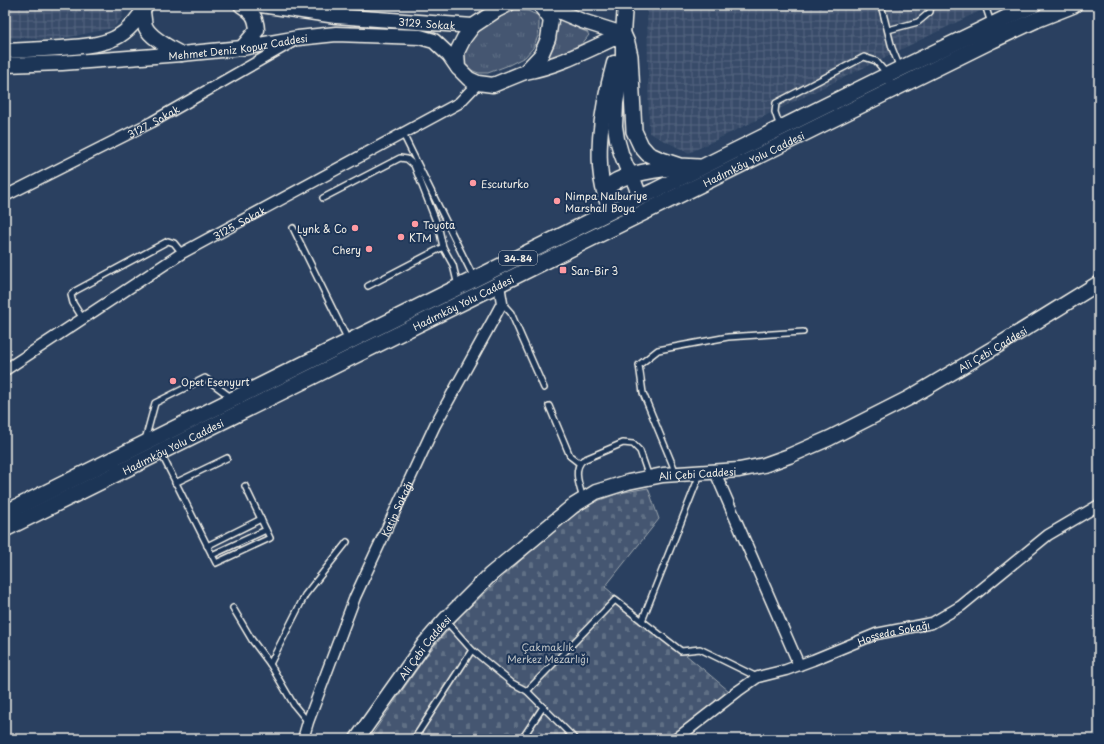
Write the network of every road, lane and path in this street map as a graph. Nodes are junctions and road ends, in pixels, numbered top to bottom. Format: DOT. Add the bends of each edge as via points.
graph roads {
  1 [pos="241,5"];
  2 [pos="261,5"];
  3 [pos="507,5"];
  4 [pos="625,5"];
  5 [pos="881,5"];
  6 [pos="931,5"];
  7 [pos="985,5"];
  8 [pos="1033,5"];
  9 [pos="1074,5"];
  10 [pos="541,7"];
  11 [pos="143,8"];
  12 [pos="992,24"];
  13 [pos="473,26"];
  14 [pos="888,30"];
  15 [pos="622,34"];
  16 [pos="298,38"];
  17 [pos="242,48"];
  18 [pos="5,51"];
  19 [pos="181,54"];
  20 [pos="5,65"];
  21 [pos="458,68"];
  22 [pos="525,72"];
  23 [pos="894,72"];
  24 [pos="478,83"];
  25 [pos="780,128"];
  26 [pos="403,134"];
  27 [pos="680,166"];
  28 [pos="700,167"];
  29 [pos="632,175"];
  30 [pos="5,196"];
  31 [pos="605,196"];
  32 [pos="640,197"];
  33 [pos="323,198"];
  34 [pos="611,211"];
  35 [pos="626,221"];
  36 [pos="293,228"];
  37 [pos="443,247"];
  38 [pos="182,253"];
  39 [pos="475,279"];
  40 [pos="1099,283"];
  41 [pos="499,285"];
  42 [pos="368,286"];
  43 [pos="458,288"];
  44 [pos="502,303"];
  45 [pos="83,319"];
  46 [pos="803,332"];
  47 [pos="349,342"];
  48 [pos="5,370"];
  49 [pos="544,388"];
  50 [pos="233,399"];
  51 [pos="549,406"];
  52 [pos="144,444"];
  53 [pos="160,452"];
  54 [pos="227,458"];
  55 [pos="579,463"];
  56 [pos="715,472"];
  57 [pos="700,473"];
  58 [pos="676,474"];
  59 [pos="650,478"];
  60 [pos="175,483"];
  61 [pos="245,486"];
  62 [pos="583,500"];
  63 [pos="1099,505"];
  64 [pos="5,513"];
  65 [pos="261,519"];
  66 [pos="5,529"];
  67 [pos="266,530"];
  68 [pos="347,542"];
  69 [pos="207,546"];
  70 [pos="212,555"];
  71 [pos="233,608"];
  72 [pos="445,620"];
  73 [pos="642,620"];
  74 [pos="472,650"];
  75 [pos="270,664"];
  76 [pos="799,665"];
  77 [pos="758,677"];
  78 [pos="527,691"];
  79 [pos="543,707"];
  80 [pos="308,722"];
  81 [pos="303,739"];
  82 [pos="357,739"];
  83 [pos="414,739"];
  84 [pos="522,739"];
  85 [pos="575,739"];
  86 [pos="676,739"];
  1 -- 17 [label="street" via="252,12 257,30"];
  2 -- 13 [label="street, 3129. Sokak" via="336,16"];
  3 -- 13 [label="street"];
  4 -- 15 [label="street"];
  5 -- 14 [label="lane"];
  6 -- 14 [label="lane" via="930,12 918,22"];
  7 -- 12 [label="lane"];
  8 -- 12 [label="main road, Hadımköy Yolu Caddesi / 34-84"];
  9 -- 35 [label="main road, Hadımköy Yolu Caddesi / 34-84" via="1002,36"];
  10 -- 15 [label="street"];
  10 -- 22 [label="street" via="551,20 548,38 541,55"];
  11 -- 18 [label="street" via="131,26 116,38 93,45"];
  11 -- 19 [label="street" via="145,26 149,33"];
  12 -- 23 [label="main road, Hadımköy Yolu Caddesi / 34-84"];
  13 -- 21 [label="street" via="457,52"];
  14 -- 23 [label="lane"];
  15 -- 22 [label="street" via="542,69"];
  15 -- 27 [label="main road" via="630,56 634,131 648,154"];
  15 -- 29 [label="street" via="622,62 615,126 621,153"];
  15 -- 31 [label="street" via="604,107 601,131 600,161"];
  16 -- 17 [label="street, Mehmet Deniz Kopuz Caddesi"];
  16 -- 21 [label="street, Mehmet Deniz Kopuz Caddesi" via="336,34 420,37 434,41"];
  16 -- 30 [label="street, 3127. Sokak" via="152,122"];
  17 -- 19 [label="street, Mehmet Deniz Kopuz Caddesi"];
  19 -- 20 [label="street, Mehmet Deniz Kopuz Caddesi"];
  21 -- 24 [label="street, Mehmet Deniz Kopuz Caddesi" via="468,79"];
  22 -- 24 [label="street" via="493,85"];
  23 -- 25 [label="main road, Hadımköy Yolu Caddesi / 34-84"];
  23 -- 25 [label="lane" via="864,57 776,103 774,112"];
  24 -- 26 [label="street, 3125. Sokak" via="459,103"];
  25 -- 28 [label="main road, Hadımköy Yolu Caddesi / 34-84"];
  26 -- 38 [label="street, 3125. Sokak"];
  26 -- 39 [label="lane"];
  27 -- 28 [label="main road"];
  27 -- 29 [label="main road"];
  28 -- 32 [label="main road, Hadımköy Yolu Caddesi / 34-84"];
  29 -- 31 [label="main road" via="613,182"];
  29 -- 32 [label="street"];
  31 -- 34 [label="street"];
  32 -- 34 [label="main road, Hadımköy Yolu Caddesi / 34-84"];
  32 -- 35 [label="main road" via="638,210"];
  33 -- 37 [label="lane" via="400,158 407,159 414,165 439,229"];
  34 -- 35 [label="main road" via="616,219"];
  34 -- 39 [label="main road, Hadımköy Yolu Caddesi / 34-84"];
  35 -- 41 [label="main road, Hadımköy Yolu Caddesi / 34-84"];
  36 -- 47 [label="lane"];
  37 -- 42 [label="lane"];
  37 -- 43 [label="lane" via="453,265"];
  38 -- 45 [label="street, 3125. Sokak"];
  38 -- 45 [label="lane" via="174,243 168,241 75,292 71,295 73,303"];
  39 -- 43 [label="main road, Hadımköy Yolu Caddesi / 34-84"];
  40 -- 56 [label="street, Ali Çebi Caddesi" via="909,398 830,438 764,465"];
  41 -- 44 [label="street"];
  41 -- 53 [label="main road, Hadımköy Yolu Caddesi / 34-84"];
  43 -- 47 [label="main road, Hadımköy Yolu Caddesi / 34-84"];
  44 -- 49 [label="lane" via="511,313"];
  44 -- 80 [label="street, Katip Sokağı" via="435,425 355,597"];
  45 -- 48 [label="street, 3125. Sokak"];
  46 -- 58 [label="lane" via="728,337 658,350 640,365 643,393"];
  47 -- 50 [label="main road, Hadımköy Yolu Caddesi / 34-84"];
  50 -- 52 [label="main road, Hadımköy Yolu Caddesi / 34-84"];
  50 -- 52 [label="lane" via="205,378 155,403"];
  51 -- 55 [label="lane" via="570,456"];
  52 -- 64 [label="main road, Hadımköy Yolu Caddesi / 34-84"];
  53 -- 60 [label="lane"];
  53 -- 66 [label="main road, Hadımköy Yolu Caddesi / 34-84"];
  54 -- 60 [label="lane"];
  55 -- 59 [label="lane" via="623,442 633,444 640,450"];
  55 -- 62 [label="lane" via="578,484"];
  56 -- 57 [label="street, Ali Çebi Caddesi"];
  56 -- 76 [label="street"];
  57 -- 58 [label="street, Ali Çebi Caddesi"];
  57 -- 73 [label="lane"];
  58 -- 59 [label="street, Ali Çebi Caddesi"];
  59 -- 62 [label="street, Ali Çebi Caddesi" via="602,490"];
  60 -- 69 [label="lane"];
  61 -- 65 [label="lane"];
  62 -- 72 [label="street, Ali Çebi Caddesi" via="490,575"];
  63 -- 76 [label="street, Hoşseda Sokağı" via="1048,535 961,606 932,623 876,634"];
  65 -- 67 [label="lane"];
  65 -- 69 [label="lane"];
  67 -- 70 [label="lane"];
  67 -- 70 [label="lane" via="270,538 216,563"];
  68 -- 75 [label="lane" via="304,595"];
  69 -- 70 [label="lane"];
  71 -- 75 [label="lane"];
  72 -- 74 [label="lane"];
  72 -- 82 [label="street, Ali Çebi Caddesi" via="425,643"];
  73 -- 77 [label="lane" via="681,651 700,649"];
  73 -- 78 [label="lane" via="615,600"];
  74 -- 78 [label="lane" via="512,683"];
  74 -- 83 [label="lane"];
  75 -- 80 [label="lane" via="294,705"];
  76 -- 77 [label="street, Hoşseda Sokağı"];
  77 -- 86 [label="street, Hoşseda Sokağı"];
  78 -- 79 [label="lane"];
  79 -- 84 [label="lane"];
  79 -- 85 [label="lane"];
  80 -- 81 [label="street, Katip Sokağı"];
}
